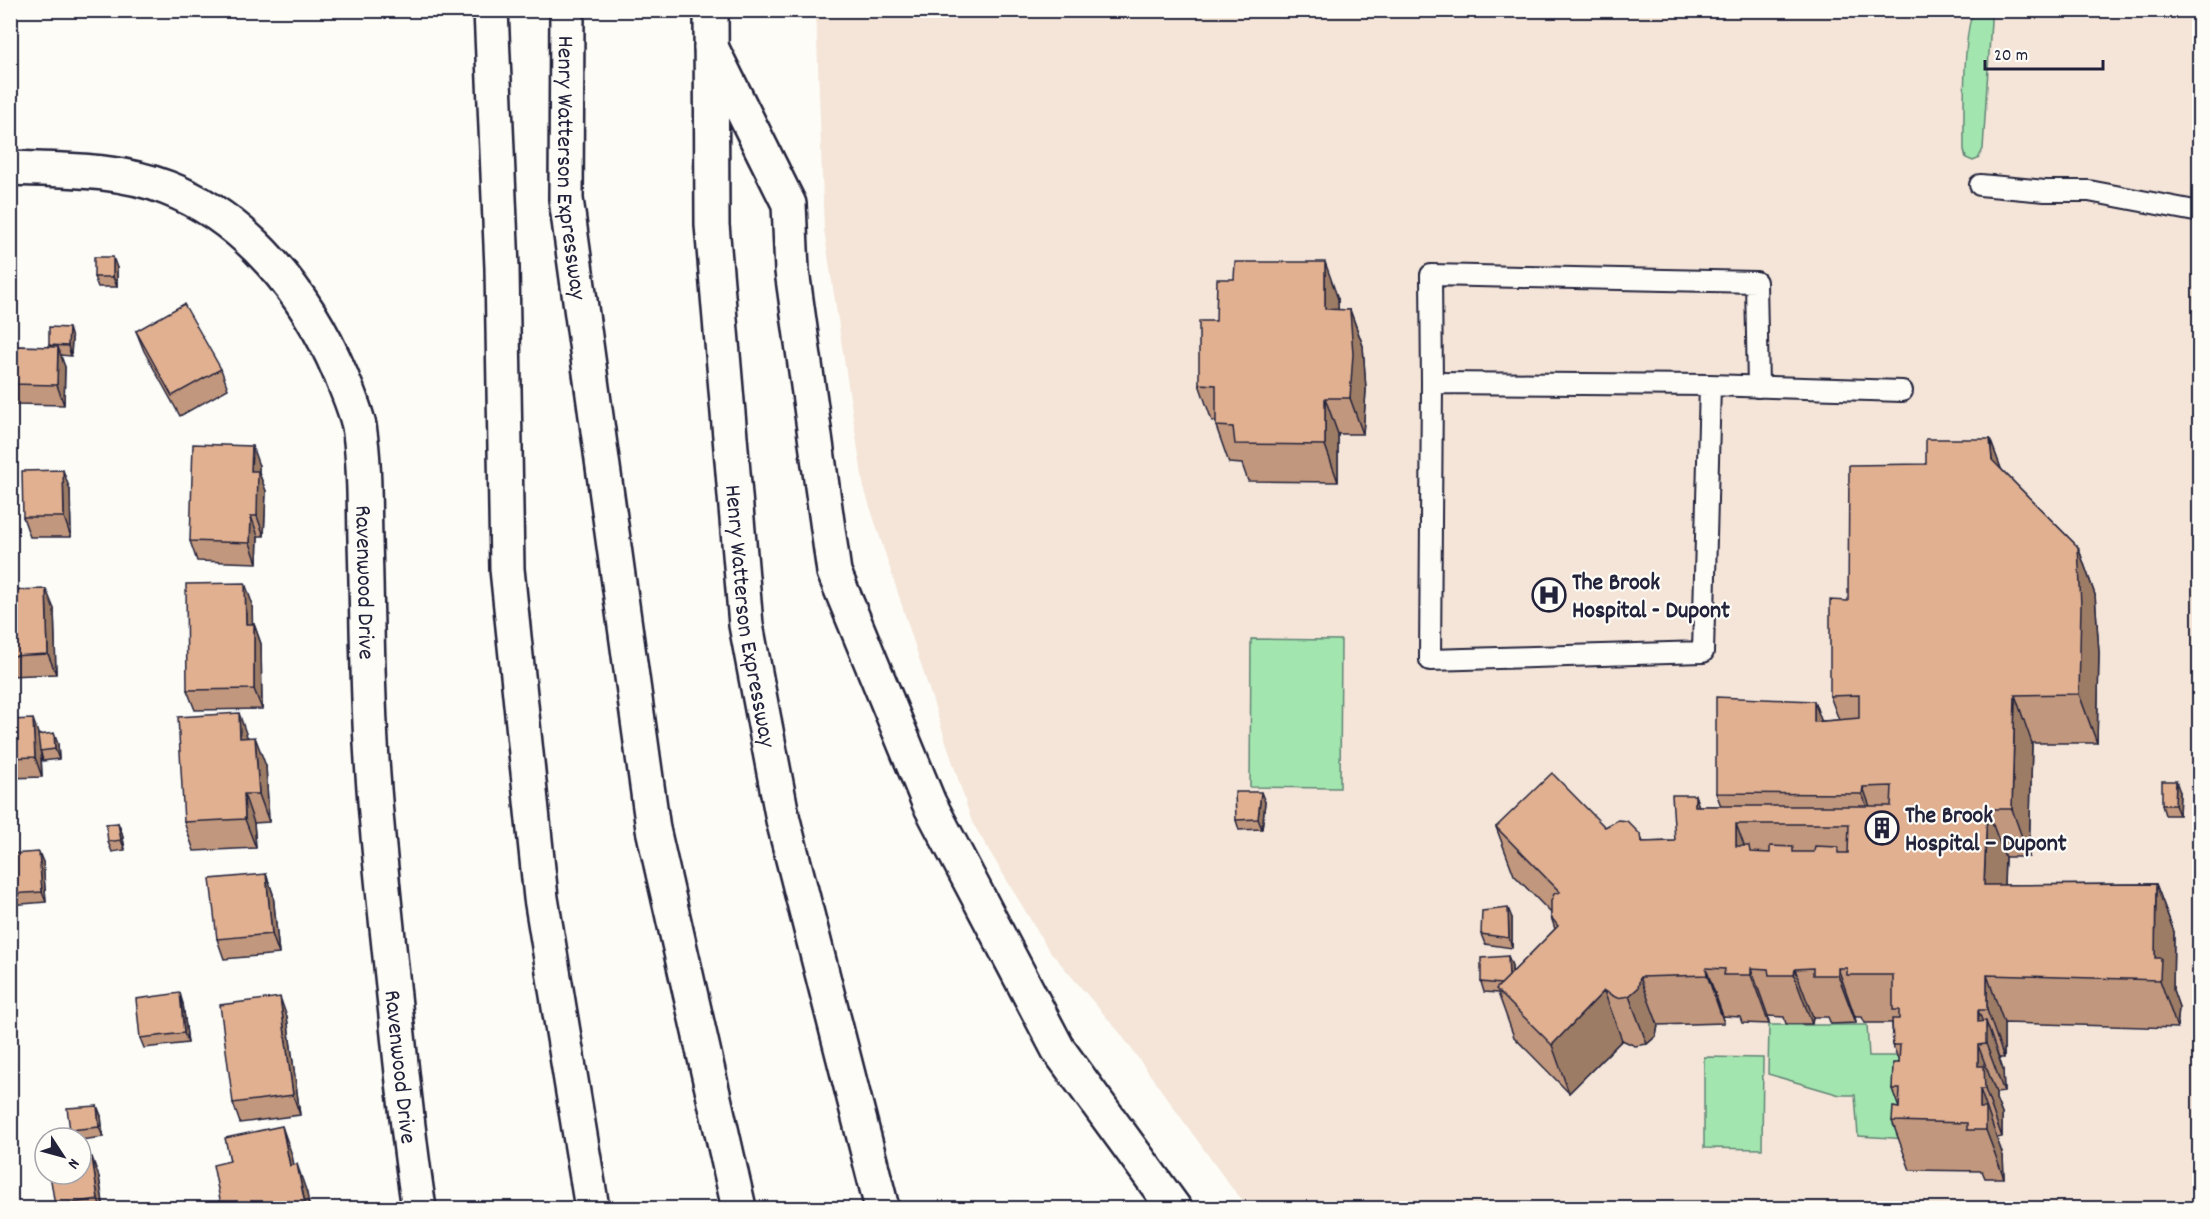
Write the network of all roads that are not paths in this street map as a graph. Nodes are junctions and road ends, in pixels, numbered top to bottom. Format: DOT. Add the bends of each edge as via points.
graph roads {
  1 [pos="491,10"];
  2 [pos="567,10"];
  3 [pos="711,10"];
  4 [pos="711,47"];
  5 [pos="10,168"];
  6 [pos="1980,184"];
  7 [pos="2199,212"];
  8 [pos="1432,383"];
  9 [pos="1710,385"];
  10 [pos="1758,387"];
  11 [pos="1902,391"];
  12 [pos="783,820"];
  13 [pos="419,1209"];
  14 [pos="592,1209"];
  15 [pos="739,1209"];
  16 [pos="882,1209"];
  17 [pos="905,1209"];
  18 [pos="1174,1209"];
  1 -- 14 [label="main road" via="502,268 507,569 541,898"];
  2 -- 15 [label="main road, Henry Watterson Expressway" via="566,199 653,829"];
  3 -- 4 [label="main road, Henry Watterson Expressway"];
  4 -- 12 [label="main road, Henry Watterson Expressway" via="712,225 746,625"];
  4 -- 18 [label="main road" via="789,204 792,271 834,572 929,803 1058,1049"];
  5 -- 13 [label="main road, Ravenwood Drive" via="112,174 166,188 217,214 278,270 331,352 350,398 358,425 364,479 371,742 380,861"];
  6 -- 7 [label="lane" via="2089,191"];
  8 -- 9 [label="lane"];
  8 -- 9 [label="lane" via="1430,660 1703,652"];
  8 -- 10 [label="lane" via="1431,275 1756,282"];
  9 -- 10 [label="lane"];
  10 -- 11 [label="lane"];
  12 -- 16 [label="main road, Henry Watterson Expressway"];
  12 -- 17 [label="main road"];
}
